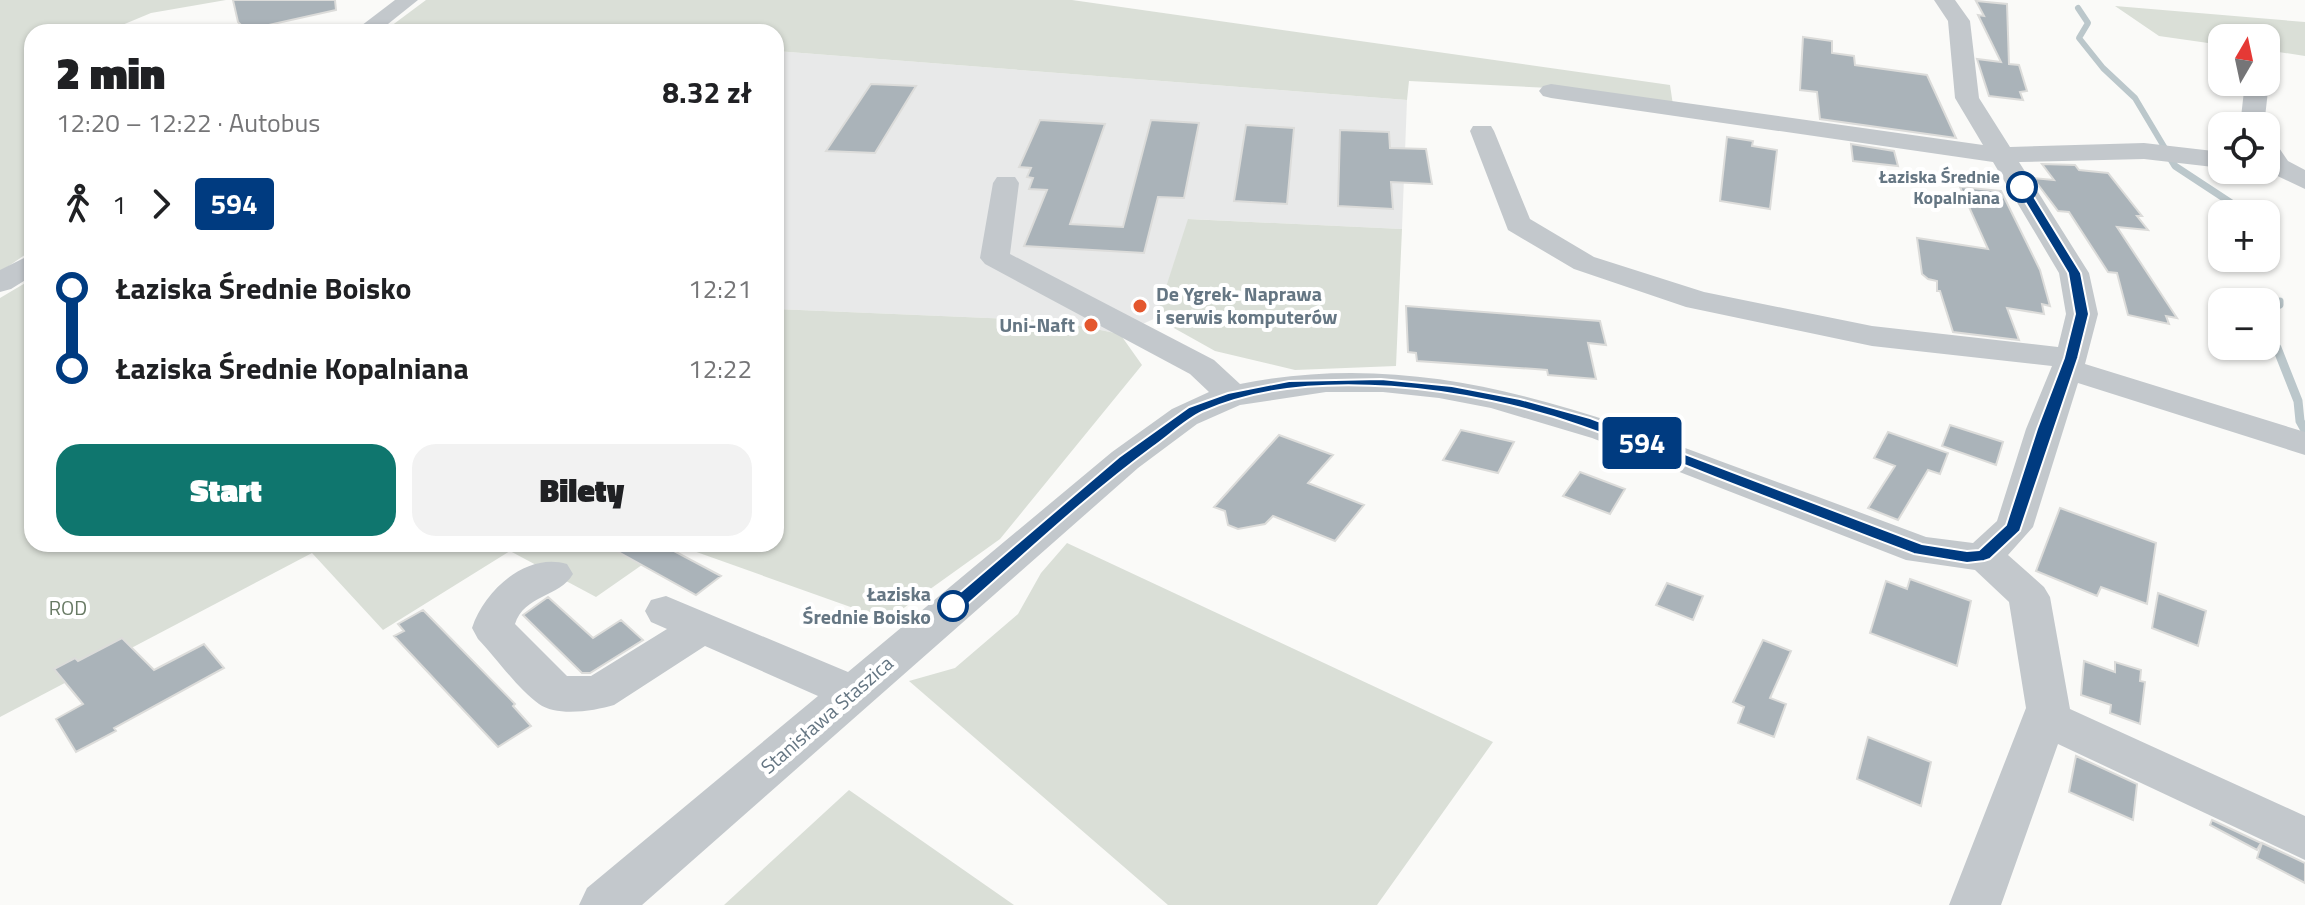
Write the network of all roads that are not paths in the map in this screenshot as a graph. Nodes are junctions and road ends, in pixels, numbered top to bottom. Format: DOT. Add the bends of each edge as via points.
graph roads {
  1 [pos="408,0"];
  2 [pos="1944,0"];
  3 [pos="375,24"];
  4 [pos="1551,91"];
  5 [pos="1482,131"];
  6 [pos="2001,155"];
  7 [pos="2208,159"];
  8 [pos="2280,162"];
  9 [pos="2280,165"];
  10 [pos="2305,169"];
  11 [pos="2305,181"];
  12 [pos="1006,183"];
  13 [pos="24,268"];
  14 [pos="0,283"];
  15 [pos="2069,364"];
  16 [pos="1233,396"];
  17 [pos="2305,444"];
  18 [pos="1984,555"];
  19 [pos="553,574"];
  20 [pos="853,693"];
  21 [pos="2045,717"];
  22 [pos="2305,839"];
  23 [pos="605,905"];
  24 [pos="1975,905"];
  1 -- 3 [label="street"];
  2 -- 6 [label="street" via="1959,21 1967,98"];
  4 -- 6 [label="street"];
  5 -- 15 [label="street" via="1518,224 1584,263 1697,300 1872,336"];
  6 -- 7 [label="street" via="2144,151"];
  6 -- 15 [label="street" via="2074,273 2082,314"];
  8 -- 10 [label="street"];
  9 -- 11 [label="street"];
  12 -- 16 [label="street" via="995,258 1202,367"];
  13 -- 14 [label="street"];
  15 -- 17 [label="street"];
  15 -- 18 [label="street" via="2014,527"];
  16 -- 18 [label="street, Stanisława Staszica" via="1289,385 1381,383 1515,402 1585,421 1920,550"];
  16 -- 20 [label="street, Stanisława Staszica" via="1194,410 1125,460"];
  18 -- 21 [label="street" via="2029,597 2048,708"];
  19 -- 20 [label="street" via="518,589 496,613 493,628 556,693 598,693 684,619"];
  20 -- 23 [label="street, Stanisława Staszica"];
  21 -- 22 [label="street"];
  21 -- 24 [label="street"];
}
